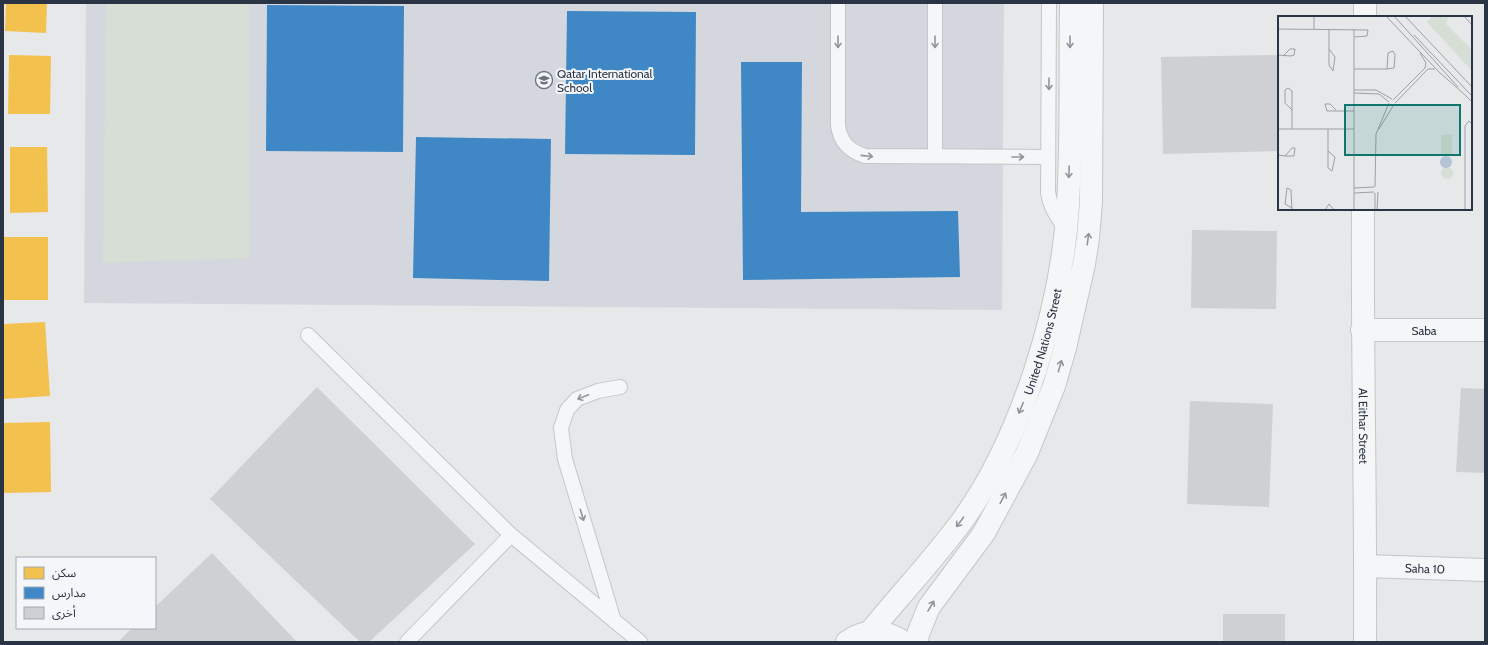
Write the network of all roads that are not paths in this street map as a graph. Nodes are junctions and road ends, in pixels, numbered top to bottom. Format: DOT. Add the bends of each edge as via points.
graph roads {
  1 [pos="838,3"];
  2 [pos="935,3"];
  3 [pos="1049,3"];
  4 [pos="1071,3"];
  5 [pos="1092,3"];
  6 [pos="1365,3"];
  7 [pos="1364,16"];
  8 [pos="934,156"];
  9 [pos="1048,157"];
  10 [pos="1363,210"];
  11 [pos="1066,229"];
  12 [pos="1362,330"];
  13 [pos="1485,330"];
  14 [pos="308,335"];
  15 [pos="620,387"];
  16 [pos="511,535"];
  17 [pos="1365,566"];
  18 [pos="1485,570"];
  19 [pos="614,621"];
  20 [pos="870,632"];
  21 [pos="407,642"];
  22 [pos="640,642"];
  23 [pos="847,642"];
  24 [pos="903,642"];
  25 [pos="917,642"];
  26 [pos="1365,642"];
  1 -- 8 [label="lane, one-way" via="838,125 843,142 856,154 865,156"];
  2 -- 8 [label="lane, one-way"];
  3 -- 9 [label="lane, one-way"];
  4 -- 11 [label="street, United Nations Street, one-way" via="1070,154"];
  25 -- 5 [label="street, United Nations Street, one-way" via="930,607 984,533 1027,453 1054,386 1065,348 1085,257 1091,202"];
  6 -- 7 [label="street"];
  8 -- 9 [label="lane, one-way"];
  9 -- 11 [label="lane" via="1049,202"];
  10 -- 12 [label="street, Al Eithar Street"];
  11 -- 20 [label="street, United Nations Street, one-way" via="1057,289 1046,334 1032,380 1008,441 962,520"];
  12 -- 13 [label="street, Saba"];
  12 -- 17 [label="street, Al Eithar Street"];
  14 -- 16 [label="lane"];
  15 -- 19 [label="lane, one-way" via="598,391 577,399 567,410 560,428 564,459"];
  16 -- 19 [label="lane"];
  16 -- 21 [label="lane"];
  17 -- 18 [label="street, Saha 10"];
  17 -- 26 [label="street, Al Eithar Street"];
  19 -- 22 [label="lane"];
  20 -- 23 [label="street" via="858,635"];
  20 -- 24 [label="street" via="882,632"];
}
